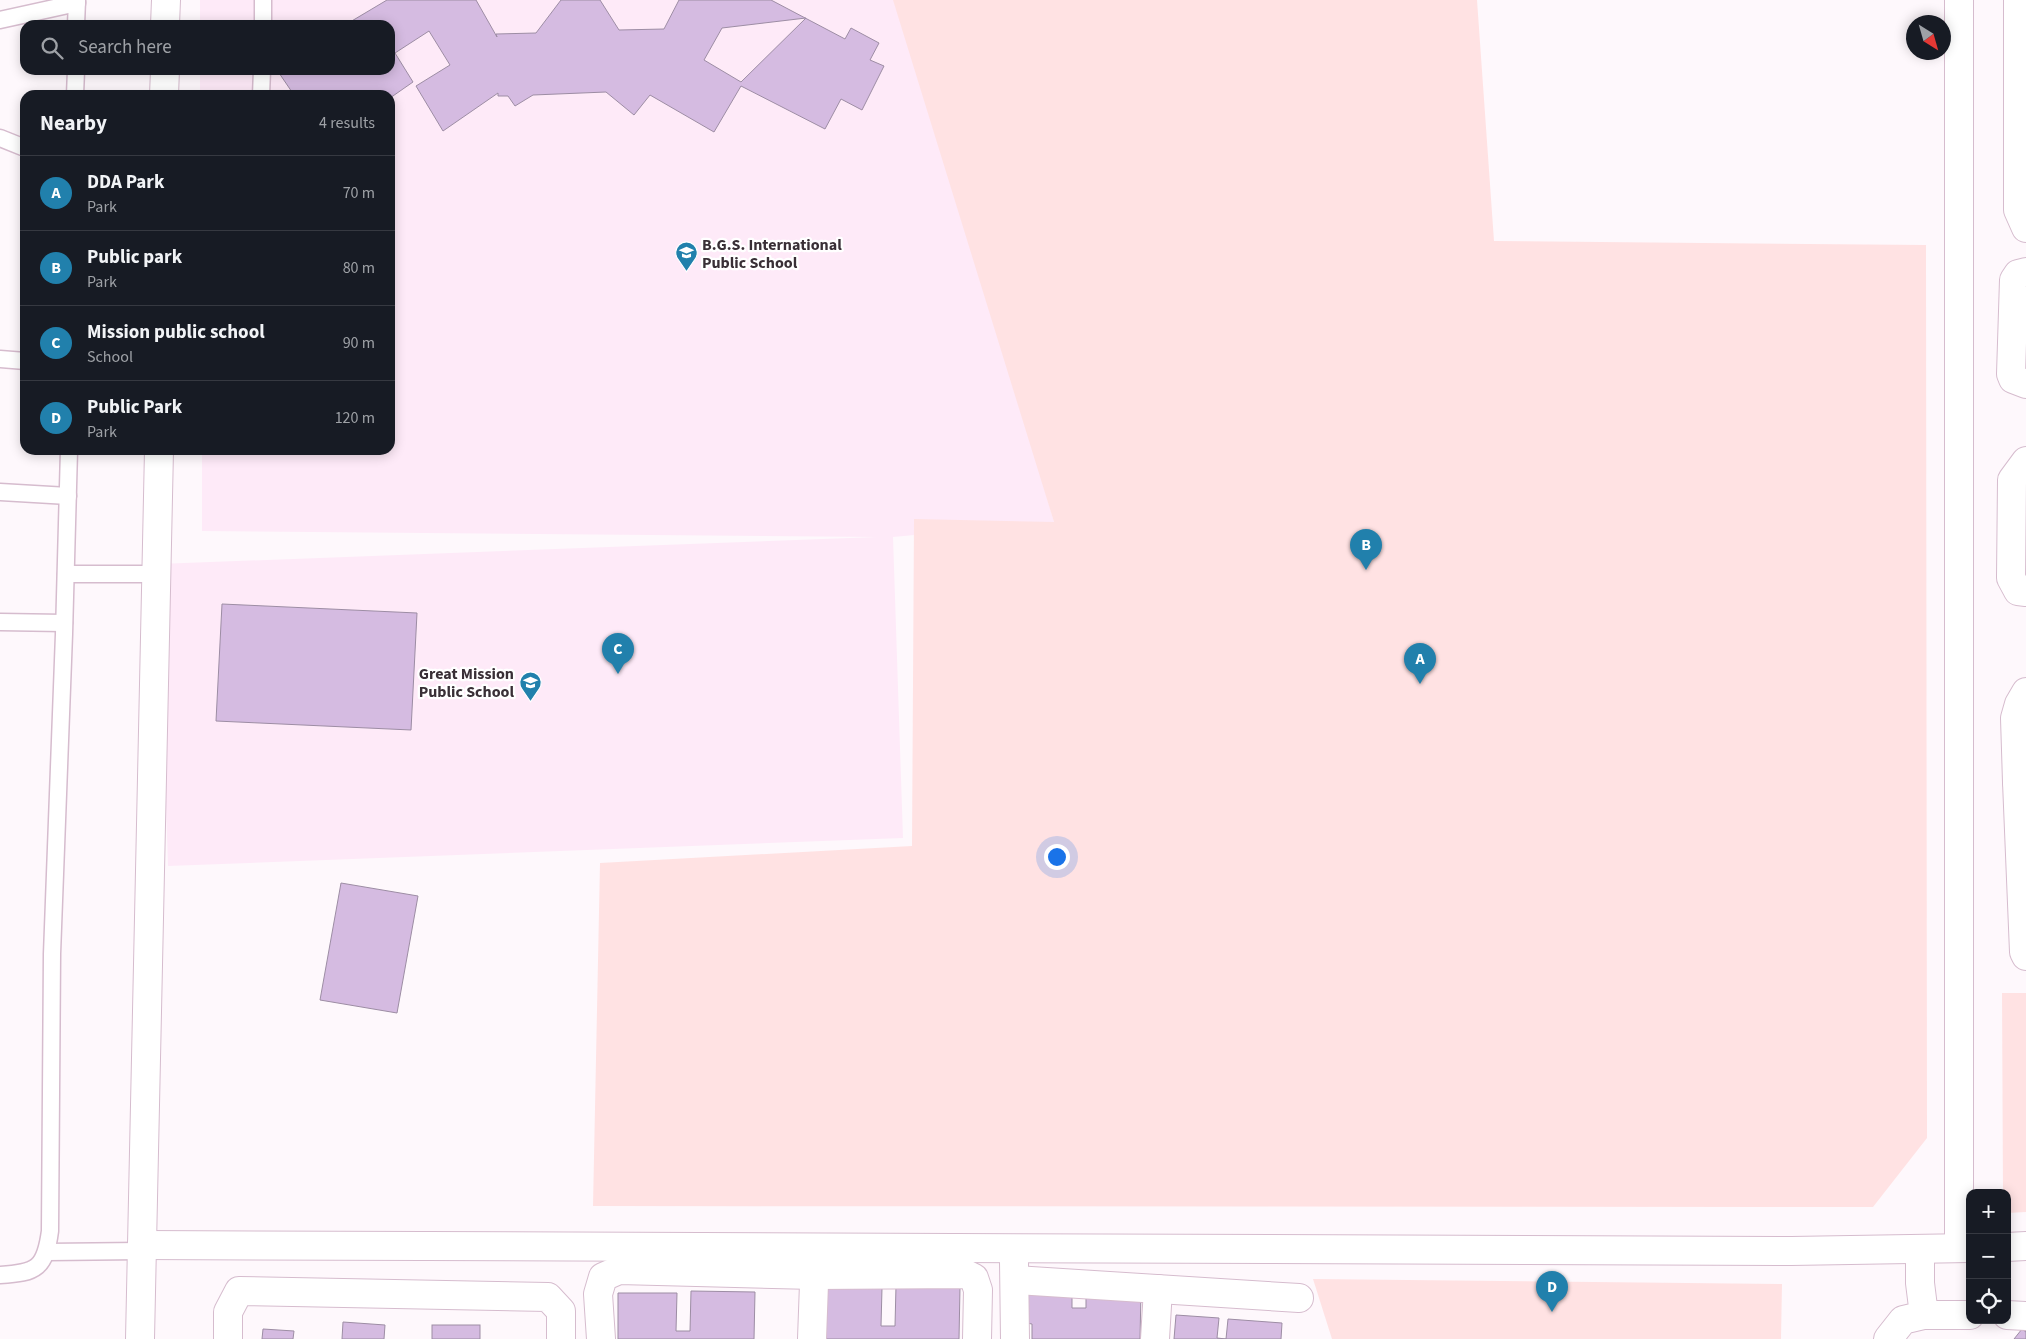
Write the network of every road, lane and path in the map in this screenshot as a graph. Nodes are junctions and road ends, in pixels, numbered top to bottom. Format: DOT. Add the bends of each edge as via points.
graph roads {
  1 [pos="166,0"];
  2 [pos="263,0"];
  3 [pos="1959,0"];
  4 [pos="2018,0"];
  5 [pos="77,2"];
  6 [pos="0,20"];
  7 [pos="76,20"];
  8 [pos="165,20"];
  9 [pos="263,20"];
  10 [pos="76,75"];
  11 [pos="165,75"];
  12 [pos="262,75"];
  13 [pos="75,90"];
  14 [pos="164,90"];
  15 [pos="261,90"];
  16 [pos="0,138"];
  17 [pos="20,146"];
  18 [pos="2026,228"];
  19 [pos="2026,272"];
  20 [pos="0,359"];
  21 [pos="20,361"];
  22 [pos="2026,384"];
  23 [pos="69,455"];
  24 [pos="163,455"];
  25 [pos="2026,461"];
  26 [pos="0,492"];
  27 [pos="68,496"];
  28 [pos="66,574"];
  29 [pos="156,574"];
  30 [pos="2026,592"];
  31 [pos="0,622"];
  32 [pos="64,623"];
  33 [pos="2026,692"];
  34 [pos="2021,782"];
  35 [pos="2026,956"];
  36 [pos="815,1246"];
  37 [pos="2026,1246"];
  38 [pos="1014,1247"];
  39 [pos="2011,1247"];
  40 [pos="141,1248"];
  41 [pos="1964,1248"];
  42 [pos="1920,1249"];
  43 [pos="47,1252"];
  44 [pos="0,1274"];
  45 [pos="814,1274"];
  46 [pos="1015,1280"];
  47 [pos="1158,1289"];
  48 [pos="1299,1298"];
  49 [pos="1924,1315"];
  50 [pos="1966,1315"];
  51 [pos="2011,1315"];
  52 [pos="2026,1316"];
  53 [pos="140,1339"];
  54 [pos="228,1339"];
  55 [pos="561,1339"];
  56 [pos="601,1339"];
  57 [pos="812,1339"];
  58 [pos="977,1339"];
  59 [pos="1015,1339"];
  60 [pos="1155,1339"];
  61 [pos="1888,1339"];
  1 -- 8 [label="street"];
  2 -- 9 [label="lane"];
  3 -- 41 [label="street"];
  4 -- 18 [label="street" via="2018,210"];
  5 -- 6 [label="lane"];
  5 -- 7 [label="lane"];
  10 -- 13 [label="lane"];
  11 -- 14 [label="street"];
  12 -- 15 [label="lane"];
  16 -- 17 [label="lane"];
  19 -- 22 [label="street" via="2018,274 2014,280 2011,374 2013,379"];
  20 -- 21 [label="lane"];
  23 -- 27 [label="lane"];
  24 -- 29 [label="street"];
  25 -- 30 [label="street" via="2012,480 2012,578 2018,591"];
  26 -- 27 [label="lane"];
  27 -- 28 [label="lane"];
  28 -- 29 [label="lane"];
  28 -- 32 [label="lane"];
  29 -- 40 [label="street"];
  31 -- 32 [label="lane"];
  32 -- 43 [label="lane"];
  33 -- 34 [label="street" via="2014,718"];
  34 -- 35 [label="street"];
  36 -- 38 [label="street"];
  36 -- 40 [label="street"];
  36 -- 45 [label="street"];
  37 -- 39 [label="street"];
  38 -- 42 [label="street"];
  38 -- 46 [label="street"];
  40 -- 43 [label="lane"];
  40 -- 53 [label="street"];
  41 -- 42 [label="street"];
  42 -- 49 [label="street"];
  43 -- 44 [label="lane" via="39,1265 23,1273"];
  45 -- 56 [label="street" via="619,1270 603,1278 598,1294"];
  45 -- 57 [label="street"];
  45 -- 58 [label="street" via="966,1274 974,1278 978,1290"];
  46 -- 47 [label="street"];
  46 -- 59 [label="street"];
  47 -- 48 [label="street"];
  47 -- 60 [label="street"];
  49 -- 50 [label="street"];
  49 -- 61 [label="street" via="1903,1320"];
  51 -- 52 [label="street"];
  54 -- 55 [label="street" via="228,1312 239,1291 548,1297 561,1311"];
}
